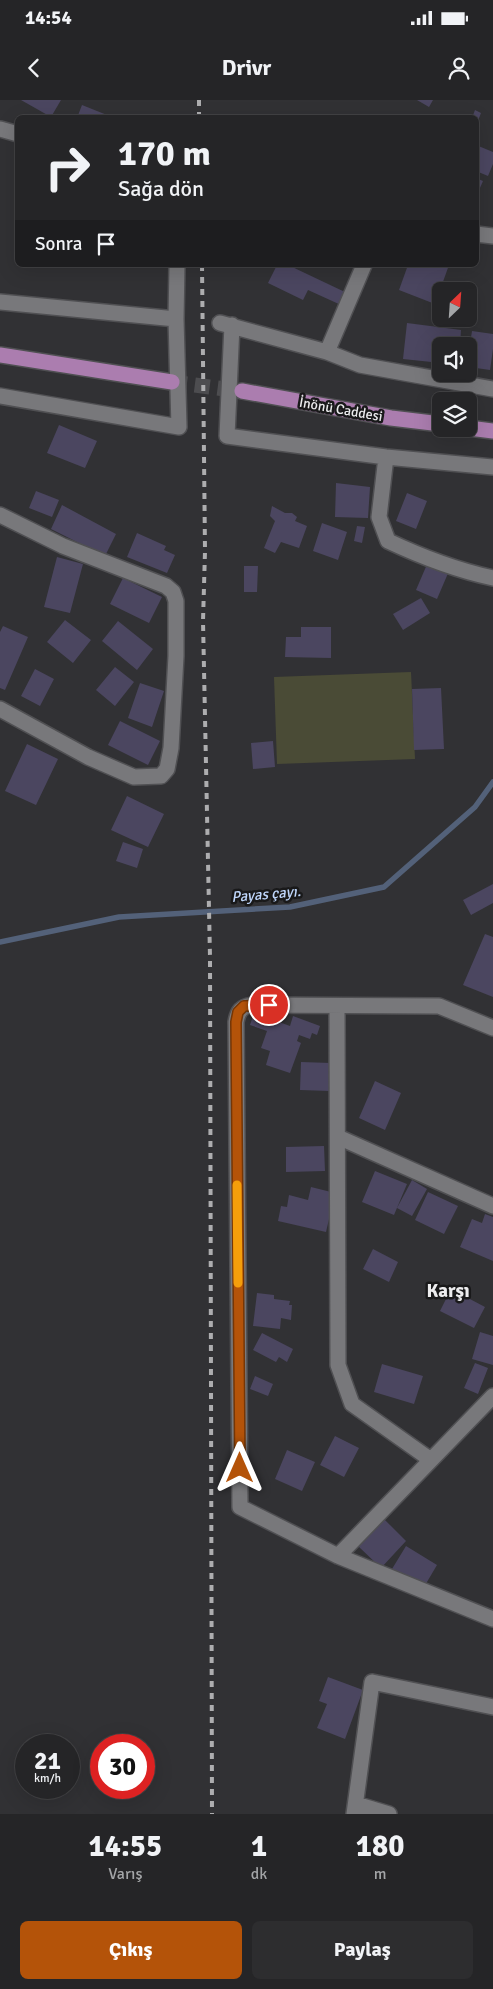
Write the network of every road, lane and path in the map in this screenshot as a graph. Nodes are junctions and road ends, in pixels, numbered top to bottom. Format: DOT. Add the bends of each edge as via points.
graph roads {
  1 [pos="0,129"];
  2 [pos="15,133"];
  3 [pos="479,234"];
  4 [pos="493,236"];
  5 [pos="177,267"];
  6 [pos="363,267"];
  7 [pos="0,302"];
  8 [pos="176,319"];
  9 [pos="327,352"];
  10 [pos="0,355"];
  11 [pos="172,382"];
  12 [pos="493,389"];
  13 [pos="242,391"];
  14 [pos="0,396"];
  15 [pos="432,423"];
  16 [pos="477,429"];
  17 [pos="493,431"];
  18 [pos="386,457"];
  19 [pos="493,467"];
  20 [pos="0,515"];
  21 [pos="493,578"];
  22 [pos="0,709"];
  23 [pos="337,1007"];
  24 [pos="493,1028"];
  25 [pos="338,1137"];
  26 [pos="493,1206"];
  27 [pos="492,1399"];
  28 [pos="431,1460"];
  29 [pos="338,1556"];
  30 [pos="493,1619"];
  31 [pos="493,1708"];
  32 [pos="355,1809"];
  33 [pos="389,1814"];
  1 -- 2 [label="street"];
  3 -- 4 [label="street"];
  5 -- 8 [label="street"];
  6 -- 9 [label="street"];
  7 -- 8 [label="street"];
  8 -- 14 [label="street" via="179,427"];
  9 -- 12 [label="street" via="360,365"];
  9 -- 18 [label="street" via="226,324 227,436"];
  10 -- 11 [label="main road"];
  13 -- 15 [label="main road, İnönü Caddesi"];
  16 -- 17 [label="main road"];
  18 -- 19 [label="street"];
  18 -- 21 [label="street" via="379,517 388,542 463,572"];
  20 -- 22 [label="street" via="63,546 166,586 173,592 176,601 176,656 170,763 161,776 134,777 88,757"];
  23 -- 24 [label="street" via="439,1006"];
  23 -- 25 [label="street"];
  23 -- 29 [label="street" via="244,1006 238,1012 236,1022 240,1507"];
  25 -- 26 [label="street"];
  25 -- 28 [label="street" via="338,1365 352,1404"];
  27 -- 28 [label="street"];
  28 -- 29 [label="street"];
  29 -- 30 [label="street"];
  31 -- 32 [label="street" via="372,1682"];
  32 -- 33 [label="street"];
}
